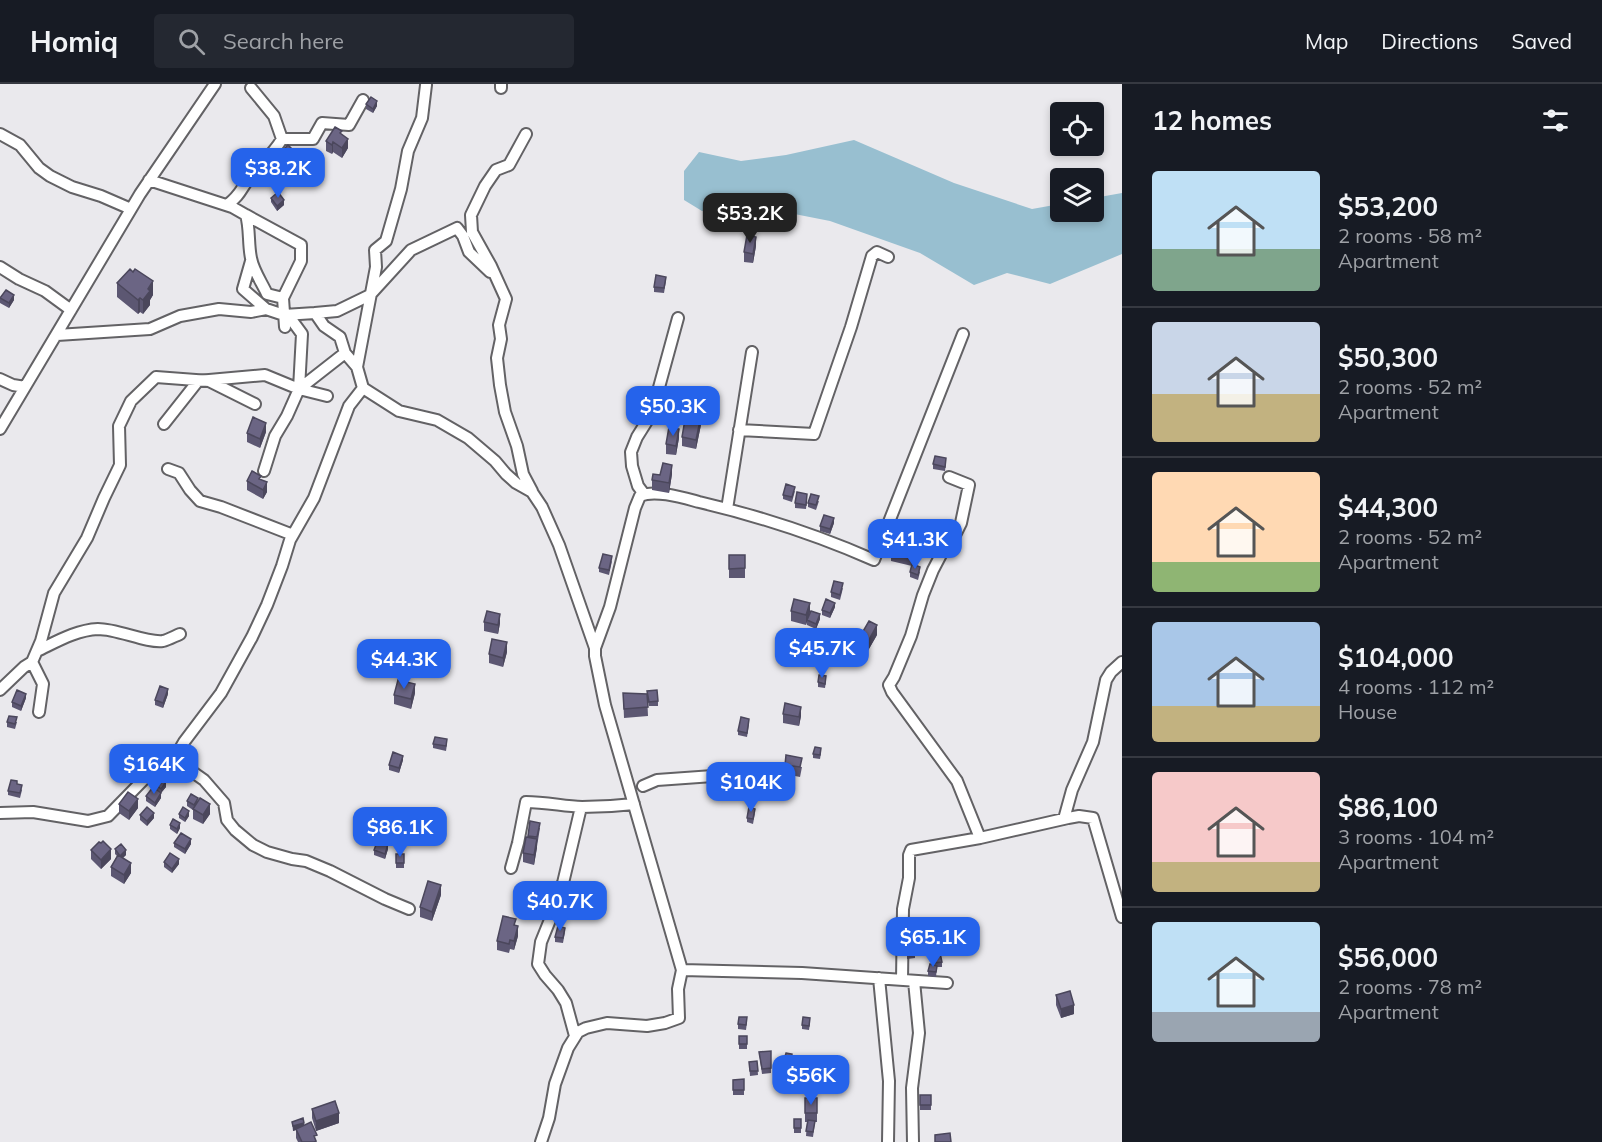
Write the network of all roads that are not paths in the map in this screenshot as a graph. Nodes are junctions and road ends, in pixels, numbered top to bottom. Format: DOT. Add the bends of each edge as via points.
graph roads {
  1 [pos="215,84"];
  2 [pos="426,85"];
  3 [pos="251,88"];
  4 [pos="363,100"];
  5 [pos="0,134"];
  6 [pos="526,134"];
  7 [pos="282,139"];
  8 [pos="149,180"];
  9 [pos="227,205"];
  10 [pos="131,209"];
  11 [pos="246,214"];
  12 [pos="888,257"];
  13 [pos="251,261"];
  14 [pos="0,267"];
  15 [pos="496,277"];
  16 [pos="370,295"];
  17 [pos="283,298"];
  18 [pos="266,309"];
  19 [pos="71,310"];
  20 [pos="315,313"];
  21 [pos="286,315"];
  22 [pos="678,318"];
  23 [pos="285,327"];
  24 [pos="57,334"];
  25 [pos="963,334"];
  26 [pos="752,352"];
  27 [pos="345,353"];
  28 [pos="357,367"];
  29 [pos="0,380"];
  30 [pos="209,381"];
  31 [pos="26,387"];
  32 [pos="363,387"];
  33 [pos="299,389"];
  34 [pos="327,396"];
  35 [pos="255,404"];
  36 [pos="165,424"];
  37 [pos="0,429"];
  38 [pos="739,430"];
  39 [pos="168,469"];
  40 [pos="264,471"];
  41 [pos="949,477"];
  42 [pos="532,492"];
  43 [pos="644,494"];
  44 [pos="728,509"];
  45 [pos="293,535"];
  46 [pos="180,634"];
  47 [pos="595,648"];
  48 [pos="37,651"];
  49 [pos="32,662"];
  50 [pos="1122,662"];
  51 [pos="0,690"];
  52 [pos="39,712"];
  53 [pos="174,759"];
  54 [pos="727,774"];
  55 [pos="643,786"];
  56 [pos="629,788"];
  57 [pos="634,803"];
  58 [pos="581,807"];
  59 [pos="0,813"];
  60 [pos="1064,819"];
  61 [pos="980,838"];
  62 [pos="511,868"];
  63 [pos="409,909"];
  64 [pos="1122,917"];
  65 [pos="682,970"];
  66 [pos="879,978"];
  67 [pos="902,980"];
  68 [pos="914,981"];
  69 [pos="946,983"];
  70 [pos="575,1036"];
  71 [pos="540,1142"];
  72 [pos="888,1142"];
  73 [pos="913,1142"];
  1 -- 8 [label="street"];
  2 -- 16 [label="street" via="422,118 408,151 386,241 375,250"];
  3 -- 7 [label="street" via="273,116"];
  4 -- 7 [label="street" via="350,125 322,123 313,139"];
  5 -- 10 [label="street" via="20,145 50,176"];
  6 -- 15 [label="street" via="509,165 496,170 485,186 471,215 472,232"];
  7 -- 9 [label="street" via="238,197"];
  8 -- 9 [label="street"];
  8 -- 10 [label="street"];
  9 -- 11 [label="street"];
  10 -- 19 [label="street"];
  11 -- 13 [label="street"];
  11 -- 17 [label="street" via="302,245 301,261"];
  12 -- 38 [label="street" via="877,252 872,256 814,434"];
  13 -- 17 [label="street" via="267,294"];
  13 -- 18 [label="street" via="243,289"];
  14 -- 19 [label="street"];
  15 -- 16 [label="street" via="469,252 457,228 411,250"];
  15 -- 42 [label="street" via="506,299 497,357 505,412"];
  16 -- 20 [label="street" via="338,310"];
  16 -- 28 [label="street"];
  17 -- 21 [label="street"];
  18 -- 21 [label="street"];
  18 -- 24 [label="street" via="219,309 180,316 150,329"];
  19 -- 24 [label="street"];
  20 -- 21 [label="street"];
  20 -- 27 [label="street" via="324,326 339,336"];
  21 -- 23 [label="street"];
  21 -- 33 [label="street" via="302,334"];
  22 -- 43 [label="street" via="652,413 631,452 638,486"];
  24 -- 31 [label="street"];
  25 -- 44 [label="street" via="874,560 829,541"];
  26 -- 38 [label="street"];
  27 -- 28 [label="street"];
  27 -- 33 [label="street"];
  28 -- 32 [label="street"];
  29 -- 31 [label="street"];
  30 -- 33 [label="street" via="265,375"];
  30 -- 35 [label="street"];
  30 -- 36 [label="street" via="198,381"];
  30 -- 48 [label="street" via="156,377 131,401 119,426 120,465 87,538 54,593"];
  31 -- 37 [label="street"];
  32 -- 42 [label="street" via="399,411 437,420 468,438 516,483"];
  32 -- 45 [label="street" via="348,406 314,498"];
  33 -- 34 [label="street"];
  33 -- 40 [label="street" via="275,436"];
  38 -- 44 [label="street"];
  39 -- 45 [label="street" via="179,473 200,501"];
  41 -- 61 [label="street" via="969,485 961,524 933,570 911,636 889,685 957,781"];
  42 -- 47 [label="street" via="559,545"];
  43 -- 44 [label="street" via="681,497"];
  43 -- 47 [label="street" via="635,508 610,607"];
  45 -- 53 [label="street" via="267,605 236,667"];
  46 -- 48 [label="street" via="162,641 99,629 78,633"];
  47 -- 56 [label="street" via="605,705"];
  48 -- 49 [label="street"];
  49 -- 51 [label="street"];
  49 -- 52 [label="street" via="43,684"];
  50 -- 60 [label="street" via="1106,680 1093,742"];
  53 -- 59 [label="street" via="152,771 108,816 88,821 33,812"];
  53 -- 63 [label="street" via="204,780 224,803 227,820 235,831 253,845 306,861"];
  54 -- 55 [label="street" via="657,780"];
  55 -- 56 [label="street"];
  55 -- 57 [label="street"];
  56 -- 57 [label="street"];
  57 -- 58 [label="street"];
  57 -- 65 [label="street"];
  58 -- 62 [label="street" via="525,802"];
  58 -- 70 [label="street" via="538,964 566,1003"];
  60 -- 61 [label="street"];
  60 -- 64 [label="street" via="1092,818"];
  61 -- 67 [label="street" via="911,850 903,909"];
  65 -- 66 [label="street"];
  65 -- 70 [label="street" via="679,1018 647,1026 607,1023 586,1028"];
  66 -- 67 [label="street"];
  66 -- 72 [label="street" via="889,1081"];
  67 -- 68 [label="street"];
  68 -- 69 [label="street"];
  68 -- 73 [label="street" via="919,1033 912,1088"];
  70 -- 71 [label="street" via="555,1084"];
}
